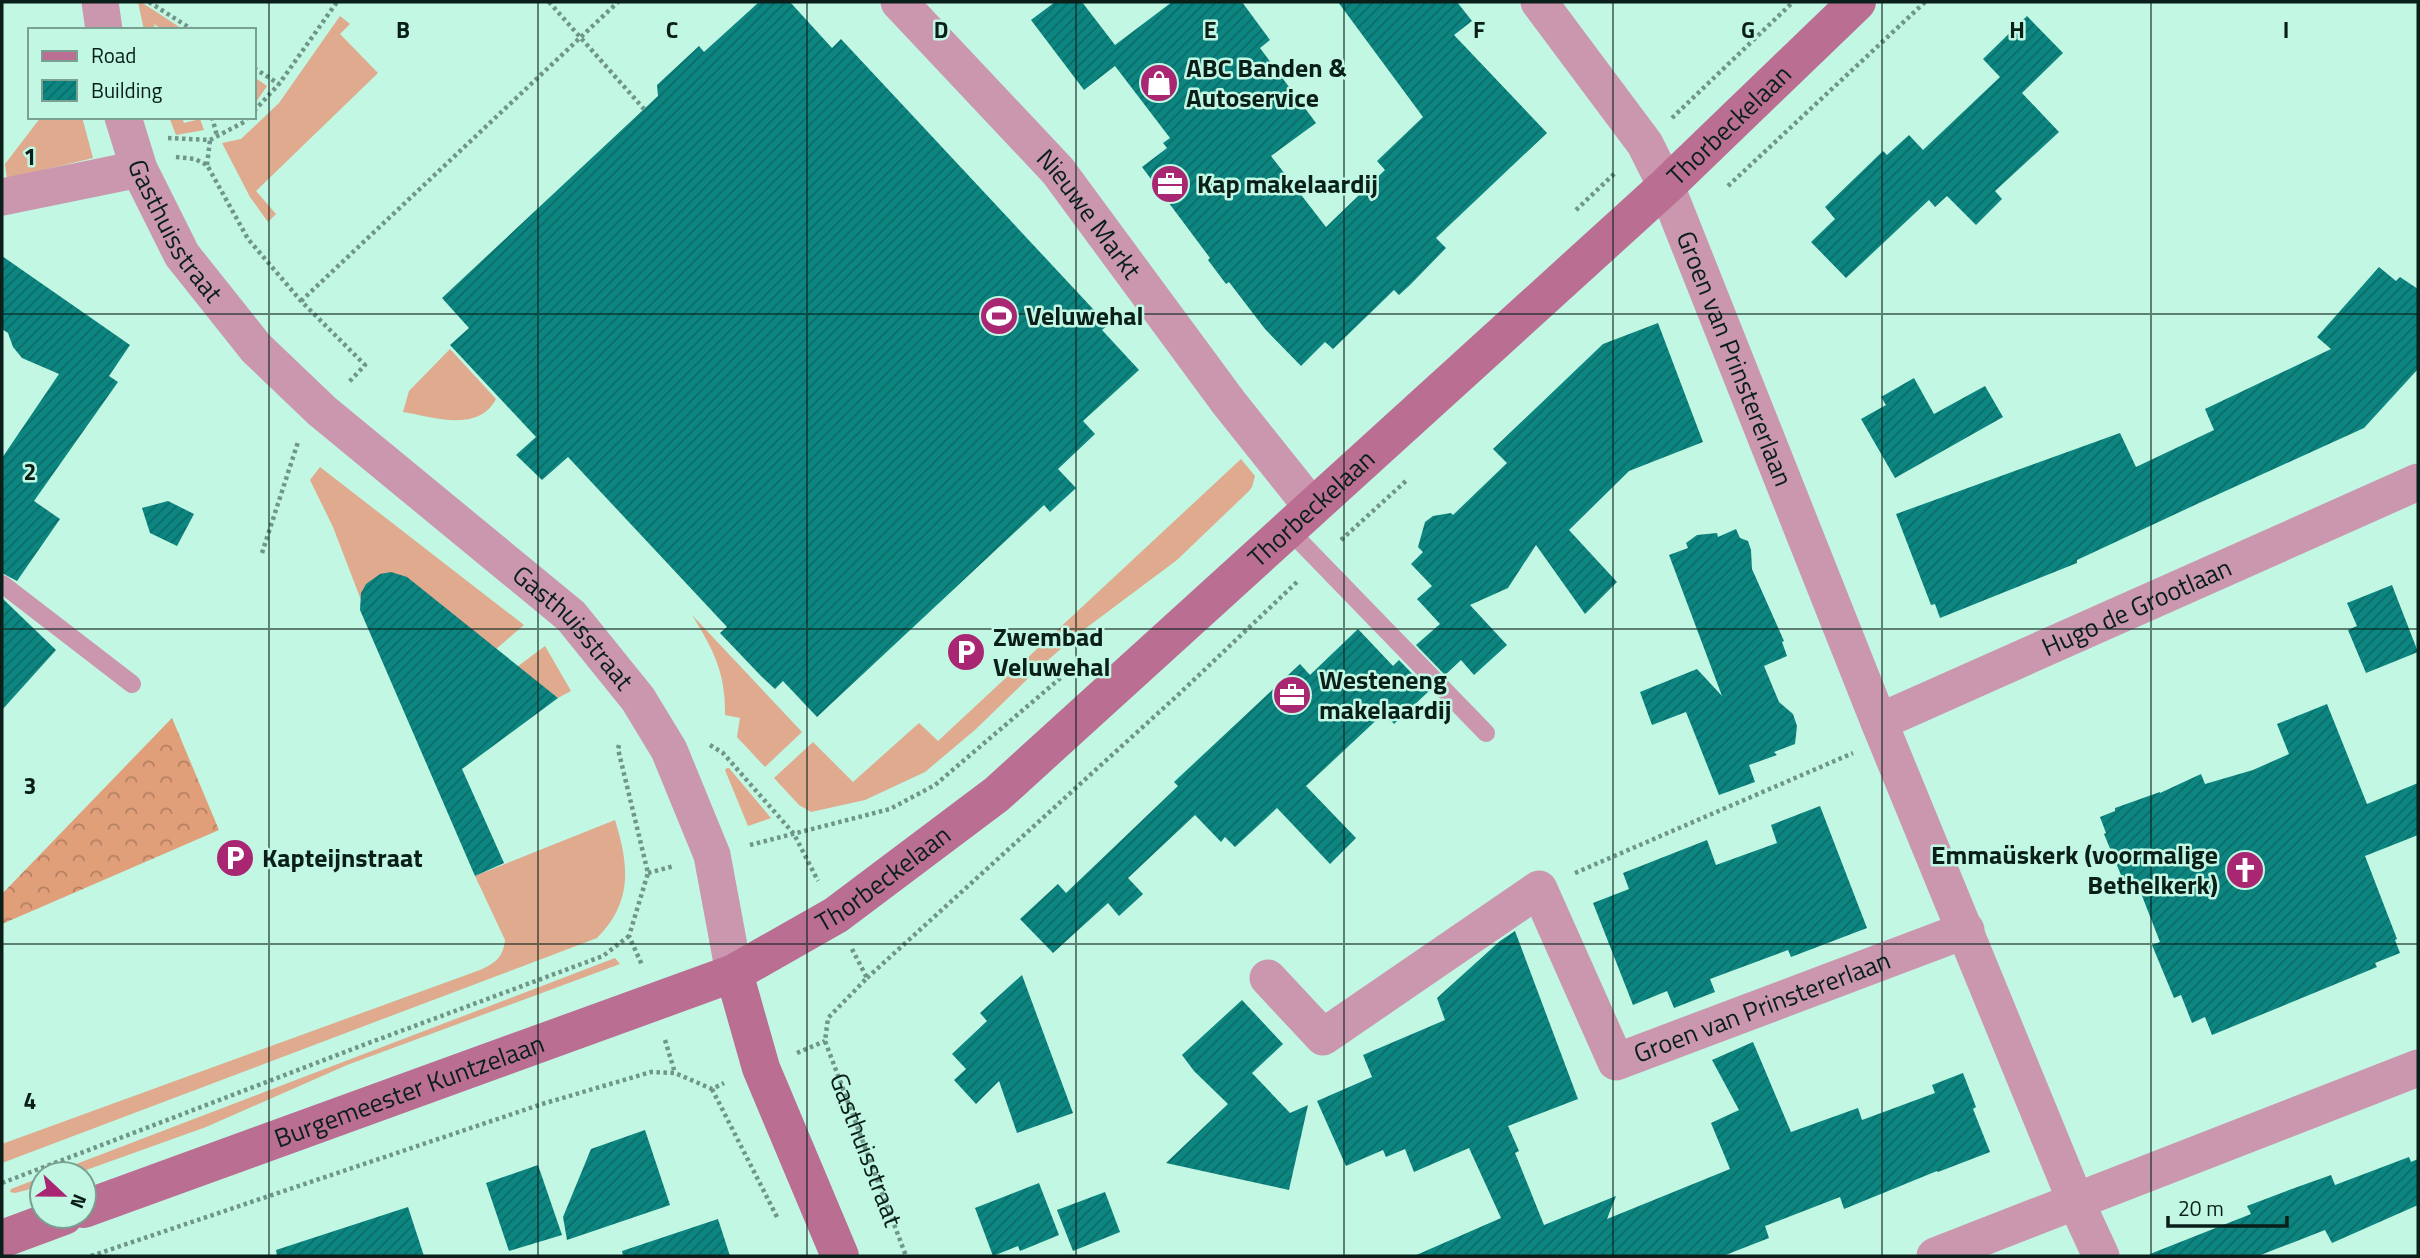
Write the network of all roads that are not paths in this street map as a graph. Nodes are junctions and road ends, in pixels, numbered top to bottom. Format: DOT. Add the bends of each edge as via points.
graph roads {
  1 [pos="100,2"];
  2 [pos="899,2"];
  3 [pos="1539,2"];
  4 [pos="1857,2"];
  5 [pos="104,28"];
  6 [pos="124,119"];
  7 [pos="139,169"];
  8 [pos="1667,186"];
  9 [pos="2,197"];
  10 [pos="2418,466"];
  11 [pos="2405,487"];
  12 [pos="1300,518"];
  13 [pos="2,584"];
  14 [pos="132,684"];
  15 [pos="1883,730"];
  16 [pos="1486,733"];
  17 [pos="1966,930"];
  18 [pos="734,973"];
  19 [pos="1268,978"];
  20 [pos="2418,1068"];
  21 [pos="2076,1202"];
  22 [pos="98,1204"];
  23 [pos="28,1229"];
  24 [pos="2,1238"];
  25 [pos="840,1256"];
  26 [pos="1935,1256"];
  27 [pos="2101,1256"];
  1 -- 5 [label="street"];
  2 -- 12 [label="street, Nieuwe Markt" via="1058,171 1229,403"];
  3 -- 8 [label="street, Groen van Prinstererlaan" via="1646,144"];
  4 -- 8 [label="main road, Thorbeckelaan"];
  6 -- 7 [label="street, Gasthuisstraat"];
  7 -- 9 [label="street"];
  7 -- 18 [label="street, Gasthuisstraat" via="182,255 256,348 322,411 571,616 638,699 669,750 712,855"];
  8 -- 12 [label="main road, Thorbeckelaan"];
  8 -- 15 [label="street, Groen van Prinstererlaan"];
  10 -- 11 [label="street, Hugo de Grootlaan"];
  11 -- 15 [label="street, Hugo de Grootlaan"];
  12 -- 16 [label="lane" via="1319,561"];
  12 -- 18 [label="main road, Thorbeckelaan" via="997,794 836,915"];
  13 -- 14 [label="lane"];
  15 -- 17 [label="street, Groen van Prinstererlaan"];
  17 -- 19 [label="street, Groen van Prinstererlaan" via="1616,1062 1539,889 1323,1037"];
  17 -- 21 [label="street, Groen van Prinstererlaan"];
  18 -- 22 [label="main road, Burgemeester Kuntzelaan"];
  18 -- 25 [label="main road, Gasthuisstraat" via="761,1068"];
  20 -- 21 [label="street"];
  21 -- 26 [label="street"];
  21 -- 27 [label="street, Groen van Prinstererlaan"];
  23 -- 24 [label="main road"];
}
